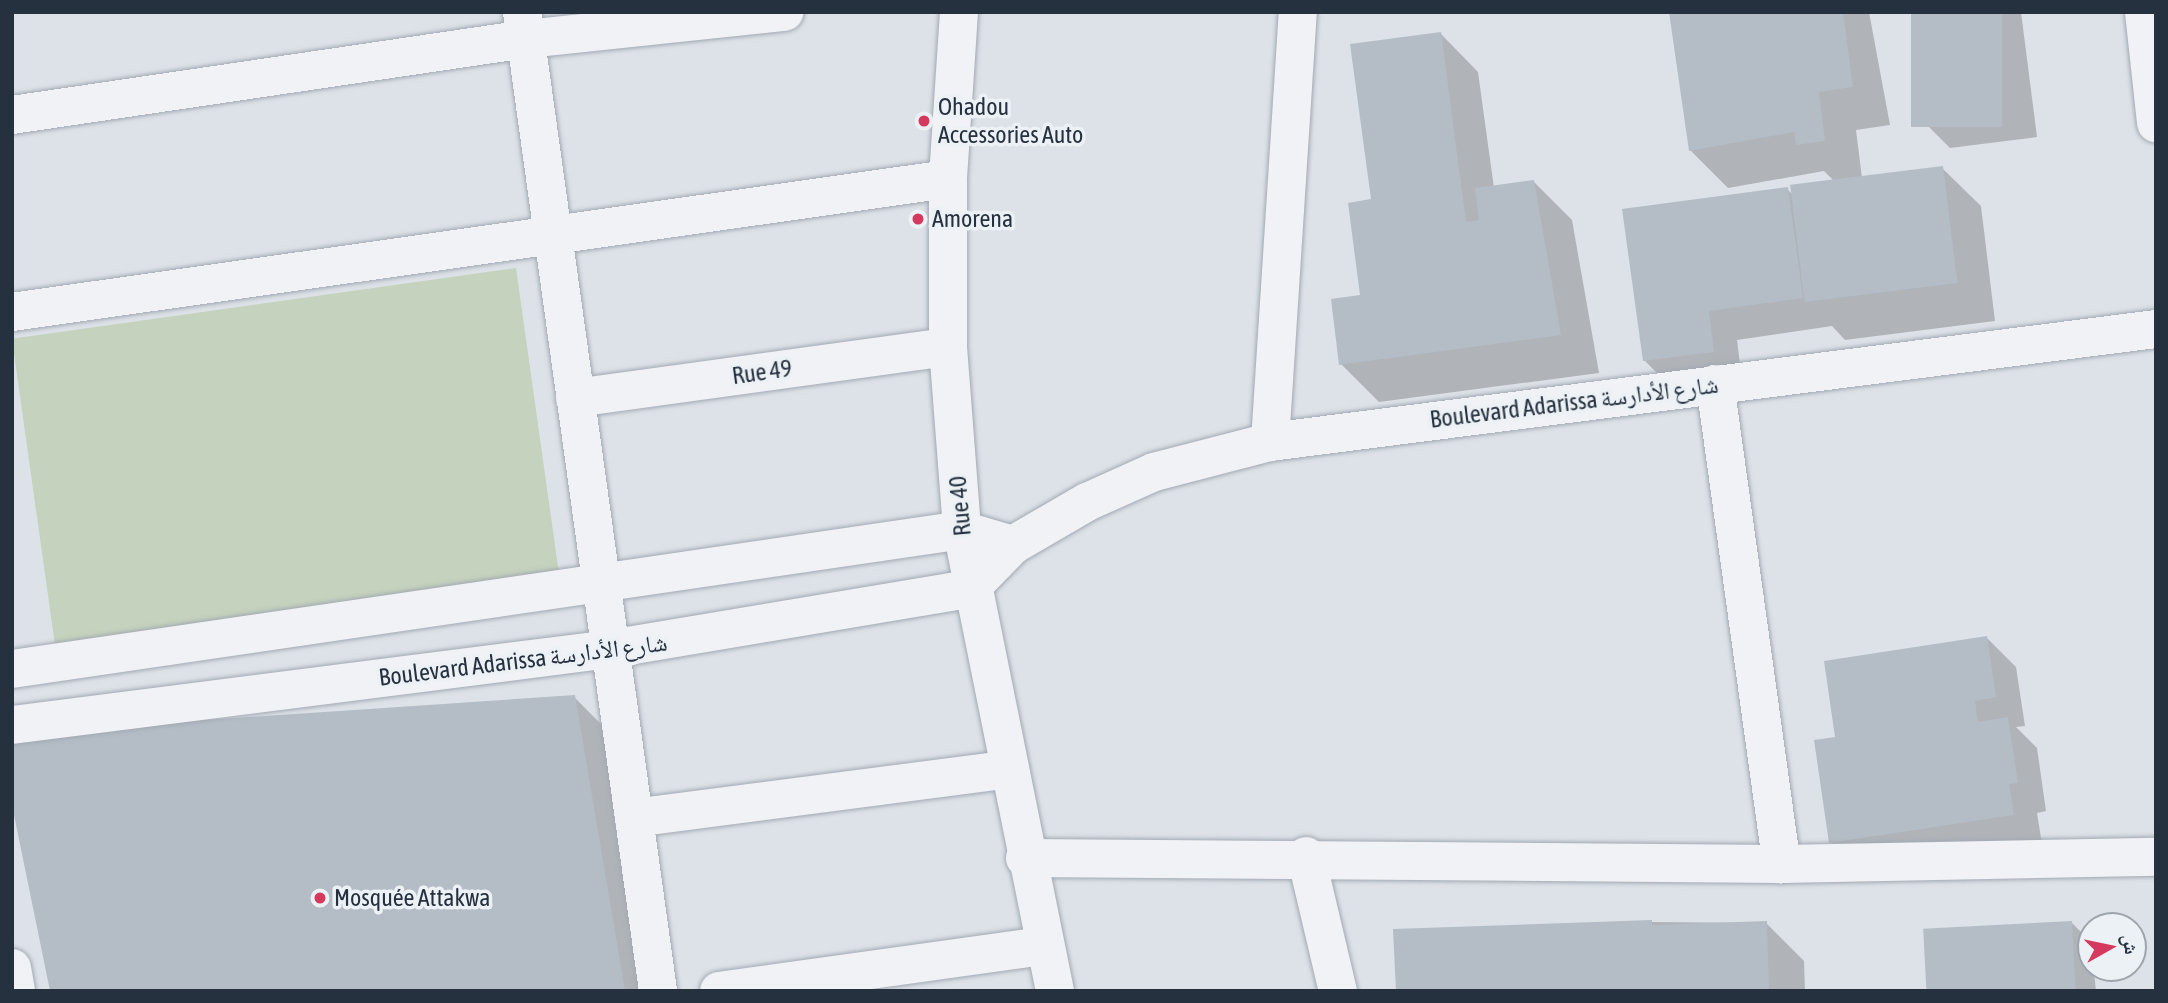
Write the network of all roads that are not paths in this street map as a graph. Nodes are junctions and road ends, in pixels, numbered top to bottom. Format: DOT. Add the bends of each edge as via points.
graph roads {
  1 [pos="785,12"];
  2 [pos="959,12"];
  3 [pos="1298,12"];
  4 [pos="2144,12"];
  5 [pos="524,26"];
  6 [pos="12,116"];
  7 [pos="2156,123"];
  8 [pos="948,179"];
  9 [pos="553,235"];
  10 [pos="12,312"];
  11 [pos="2156,330"];
  12 [pos="948,347"];
  13 [pos="1715,384"];
  14 [pos="575,398"];
  15 [pos="1270,442"];
  16 [pos="962,530"];
  17 [pos="1013,545"];
  18 [pos="601,585"];
  19 [pos="970,589"];
  20 [pos="610,649"];
  21 [pos="12,669"];
  22 [pos="12,726"];
  23 [pos="1010,769"];
  24 [pos="634,818"];
  25 [pos="1306,856"];
  26 [pos="2156,857"];
  27 [pos="1025,858"];
  28 [pos="1782,864"];
  29 [pos="1044,946"];
  30 [pos="12,968"];
  31 [pos="16,991"];
  32 [pos="658,991"];
  33 [pos="719,991"];
  34 [pos="1055,991"];
  35 [pos="1338,991"];
  1 -- 5 [label="street"];
  2 -- 8 [label="street, Rue 40"];
  3 -- 15 [label="street"];
  4 -- 7 [label="street"];
  5 -- 6 [label="street"];
  5 -- 9 [label="street"];
  8 -- 9 [label="street"];
  8 -- 12 [label="street, Rue 40"];
  9 -- 10 [label="street"];
  9 -- 14 [label="street"];
  11 -- 13 [label="street, Boulevard Adarissa شارع الأدارسة"];
  12 -- 14 [label="street, Rue 49"];
  12 -- 16 [label="street, Rue 40"];
  13 -- 15 [label="street, Boulevard Adarissa شارع الأدارسة"];
  13 -- 28 [label="street"];
  14 -- 18 [label="street"];
  15 -- 17 [label="street, Boulevard Adarissa شارع الأدارسة" via="1154,471"];
  16 -- 17 [label="street"];
  16 -- 18 [label="street"];
  16 -- 19 [label="street, Rue 40"];
  17 -- 19 [label="street, Boulevard Adarissa شارع الأدارسة"];
  18 -- 20 [label="street"];
  18 -- 21 [label="street"];
  19 -- 20 [label="street, Boulevard Adarissa شارع الأدارسة"];
  19 -- 23 [label="street, Rue 40"];
  20 -- 22 [label="street, Boulevard Adarissa شارع الأدارسة"];
  20 -- 24 [label="street"];
  23 -- 24 [label="street"];
  23 -- 27 [label="street, Rue 40"];
  24 -- 32 [label="street"];
  25 -- 27 [label="street"];
  25 -- 28 [label="street"];
  25 -- 35 [label="street"];
  26 -- 28 [label="street"];
  27 -- 29 [label="street, Rue 40"];
  29 -- 33 [label="street"];
  29 -- 34 [label="street, Rue 40"];
  30 -- 31 [label="street"];
}
